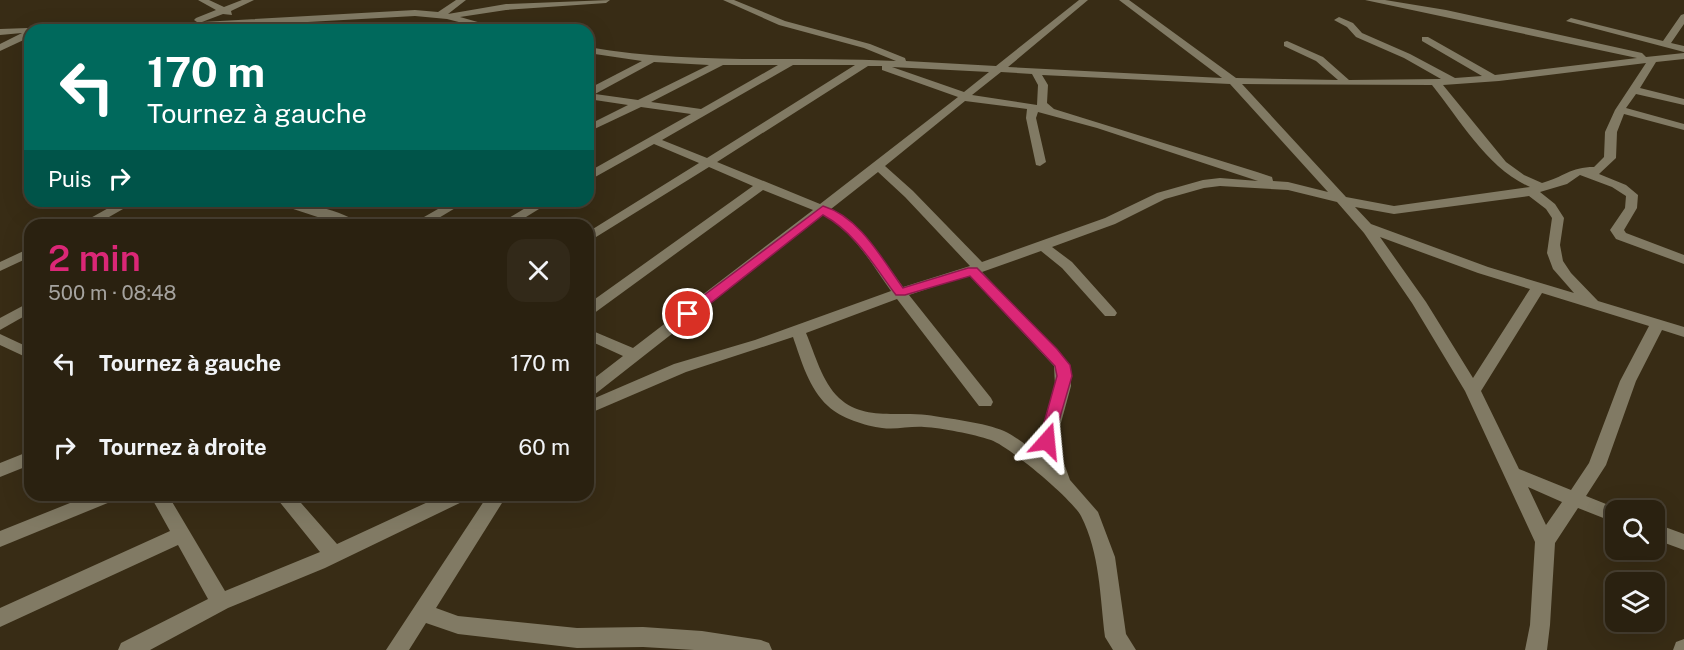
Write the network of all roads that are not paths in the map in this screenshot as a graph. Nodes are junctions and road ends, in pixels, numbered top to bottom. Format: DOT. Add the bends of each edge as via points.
graph roads {
  1 [pos="202,0"];
  2 [pos="250,0"];
  3 [pos="462,0"];
  4 [pos="606,0"];
  5 [pos="727,0"];
  6 [pos="1084,0"];
  7 [pos="1123,0"];
  8 [pos="1369,0"];
  9 [pos="1427,0"];
  10 [pos="224,10"];
  11 [pos="443,15"];
  12 [pos="1454,15"];
  13 [pos="1684,17"];
  14 [pos="1339,20"];
  15 [pos="1570,21"];
  16 [pos="229,23"];
  17 [pos="197,24"];
  18 [pos="477,24"];
  19 [pos="24,31"];
  20 [pos="0,32"];
  21 [pos="24,34"];
  22 [pos="1425,39"];
  23 [pos="1287,44"];
  24 [pos="1666,44"];
  25 [pos="0,48"];
  26 [pos="1684,49"];
  27 [pos="594,52"];
  28 [pos="1684,56"];
  29 [pos="1654,59"];
  30 [pos="794,60"];
  31 [pos="650,61"];
  32 [pos="871,62"];
  33 [pos="722,63"];
  34 [pos="917,65"];
  35 [pos="997,70"];
  36 [pos="1036,72"];
  37 [pos="905,75"];
  38 [pos="1493,78"];
  39 [pos="1233,81"];
  40 [pos="1454,81"];
  41 [pos="1435,82"];
  42 [pos="1346,83"];
  43 [pos="1634,90"];
  44 [pos="594,91"];
  45 [pos="594,95"];
  46 [pos="964,97"];
  47 [pos="1684,102"];
  48 [pos="637,104"];
  49 [pos="1033,107"];
  50 [pos="1620,110"];
  51 [pos="1049,111"];
  52 [pos="701,112"];
  53 [pos="594,126"];
  54 [pos="1684,127"];
  55 [pos="654,140"];
  56 [pos="1040,162"];
  57 [pos="707,164"];
  58 [pos="878,166"];
  59 [pos="1578,171"];
  60 [pos="594,174"];
  61 [pos="762,185"];
  62 [pos="1288,186"];
  63 [pos="1537,190"];
  64 [pos="1342,200"];
  65 [pos="120,207"];
  66 [pos="304,207"];
  67 [pos="450,207"];
  68 [pos="536,207"];
  69 [pos="823,210"];
  70 [pos="96,219"];
  71 [pos="326,219"];
  72 [pos="428,219"];
  73 [pos="514,219"];
  74 [pos="1366,227"];
  75 [pos="594,234"];
  76 [pos="1042,245"];
  77 [pos="24,255"];
  78 [pos="1684,260"];
  79 [pos="0,267"];
  80 [pos="976,270"];
  81 [pos="1538,287"];
  82 [pos="900,293"];
  83 [pos="594,307"];
  84 [pos="1601,307"];
  85 [pos="24,311"];
  86 [pos="1110,313"];
  87 [pos="1658,324"];
  88 [pos="0,325"];
  89 [pos="798,331"];
  90 [pos="1684,333"];
  91 [pos="594,337"];
  92 [pos="0,339"];
  93 [pos="24,351"];
  94 [pos="634,355"];
  95 [pos="594,386"];
  96 [pos="1473,391"];
  97 [pos="985,402"];
  98 [pos="594,405"];
  99 [pos="24,460"];
  100 [pos="4,466"];
  101 [pos="1514,474"];
  102 [pos="1062,483"];
  103 [pos="1574,500"];
  104 [pos="94,501"];
  105 [pos="163,501"];
  106 [pos="288,501"];
  107 [pos="447,501"];
  108 [pos="494,501"];
  109 [pos="1605,512"];
  110 [pos="183,534"];
  111 [pos="1665,535"];
  112 [pos="0,539"];
  113 [pos="1545,542"];
  114 [pos="1684,542"];
  115 [pos="334,554"];
  116 [pos="221,602"];
  117 [pos="421,612"];
  118 [pos="0,618"];
  119 [pos="643,644"];
  120 [pos="129,650"];
  121 [pos="397,650"];
  122 [pos="761,650"];
  123 [pos="1125,650"];
  124 [pos="1536,650"];
  1 -- 10 [label="street"];
  2 -- 10 [label="street"];
  3 -- 11 [label="street"];
  4 -- 11 [label="street"];
  5 -- 34 [label="street" via="782,23 867,46"];
  6 -- 35 [label="street"];
  7 -- 39 [label="street"];
  8 -- 12 [label="street"];
  9 -- 12 [label="street"];
  10 -- 16 [label="street"];
  10 -- 17 [label="street"];
  11 -- 16 [label="street" via="344,22"];
  11 -- 18 [label="street"];
  12 -- 29 [label="street"];
  13 -- 24 [label="street"];
  14 -- 40 [label="street" via="1359,35"];
  15 -- 24 [label="street"];
  19 -- 20 [label="street"];
  21 -- 25 [label="street"];
  22 -- 38 [label="street"];
  23 -- 42 [label="street" via="1319,58"];
  24 -- 26 [label="street"];
  27 -- 31 [label="street"];
  28 -- 29 [label="street"];
  29 -- 38 [label="street"];
  29 -- 43 [label="street"];
  30 -- 32 [label="street"];
  30 -- 33 [label="street"];
  30 -- 52 [label="street"];
  31 -- 33 [label="street"];
  31 -- 44 [label="street"];
  32 -- 34 [label="street"];
  32 -- 37 [label="street"];
  32 -- 57 [label="street"];
  33 -- 48 [label="street"];
  34 -- 35 [label="street"];
  34 -- 37 [label="street"];
  35 -- 36 [label="street"];
  35 -- 46 [label="street"];
  36 -- 39 [label="street"];
  36 -- 51 [label="street" via="1043,85 1042,104"];
  37 -- 46 [label="street"];
  38 -- 40 [label="street"];
  39 -- 42 [label="street"];
  39 -- 64 [label="street"];
  40 -- 41 [label="street"];
  41 -- 42 [label="street"];
  41 -- 63 [label="street" via="1502,165"];
  43 -- 47 [label="street"];
  43 -- 50 [label="street"];
  45 -- 48 [label="street"];
  46 -- 49 [label="street"];
  46 -- 58 [label="street"];
  48 -- 52 [label="street"];
  48 -- 53 [label="street"];
  49 -- 51 [label="street"];
  49 -- 56 [label="street" via="1031,118"];
  50 -- 54 [label="street"];
  50 -- 59 [label="street" via="1611,132 1610,158 1597,171"];
  51 -- 62 [label="street"];
  52 -- 55 [label="street"];
  55 -- 57 [label="street"];
  55 -- 60 [label="street"];
  57 -- 61 [label="street"];
  57 -- 75 [label="street"];
  58 -- 69 [label="street"];
  58 -- 80 [label="street" via="909,194"];
  59 -- 63 [label="street"];
  59 -- 78 [label="street" via="1614,183 1632,195 1631,208 1617,230 1621,236"];
  61 -- 69 [label="street"];
  61 -- 83 [label="street"];
  62 -- 64 [label="street"];
  62 -- 76 [label="street" via="1203,184 1161,196 1110,221"];
  63 -- 64 [label="street" via="1394,210"];
  63 -- 84 [label="street" via="1559,221 1553,247 1560,268 1577,290"];
  64 -- 74 [label="street"];
  65 -- 70 [label="street"];
  66 -- 71 [label="street"];
  67 -- 72 [label="street"];
  68 -- 73 [label="street"];
  69 -- 82 [label="street" via="843,221 863,242"];
  69 -- 94 [label="street"];
  74 -- 81 [label="street"];
  74 -- 96 [label="street" via="1419,302"];
  76 -- 80 [label="street"];
  76 -- 86 [label="street" via="1067,265"];
  77 -- 79 [label="street"];
  80 -- 82 [label="street"];
  80 -- 102 [label="street" via="1062,365 1063,386 1047,441"];
  81 -- 84 [label="street"];
  81 -- 96 [label="street"];
  82 -- 89 [label="street"];
  82 -- 97 [label="street"];
  84 -- 87 [label="street"];
  85 -- 88 [label="street"];
  87 -- 90 [label="street"];
  87 -- 103 [label="street" via="1628,381 1597,465"];
  89 -- 98 [label="street" via="680,368"];
  89 -- 102 [label="street" via="824,390 846,411 892,424 926,421 996,435"];
  91 -- 94 [label="street"];
  92 -- 93 [label="street"];
  94 -- 95 [label="street"];
  96 -- 101 [label="street"];
  99 -- 100 [label="street"];
  101 -- 103 [label="street"];
  101 -- 113 [label="street"];
  102 -- 123 [label="street" via="1089,512 1105,556 1116,637"];
  103 -- 109 [label="street"];
  103 -- 113 [label="street"];
  104 -- 112 [label="street"];
  105 -- 110 [label="street"];
  106 -- 115 [label="street"];
  107 -- 115 [label="street"];
  108 -- 117 [label="street"];
  110 -- 116 [label="street"];
  110 -- 118 [label="street"];
  111 -- 114 [label="street"];
  113 -- 124 [label="street"];
  115 -- 116 [label="street"];
  116 -- 120 [label="street"];
  117 -- 119 [label="street" via="458,625"];
  117 -- 121 [label="street"];
  119 -- 122 [label="street" via="702,641"];
}
